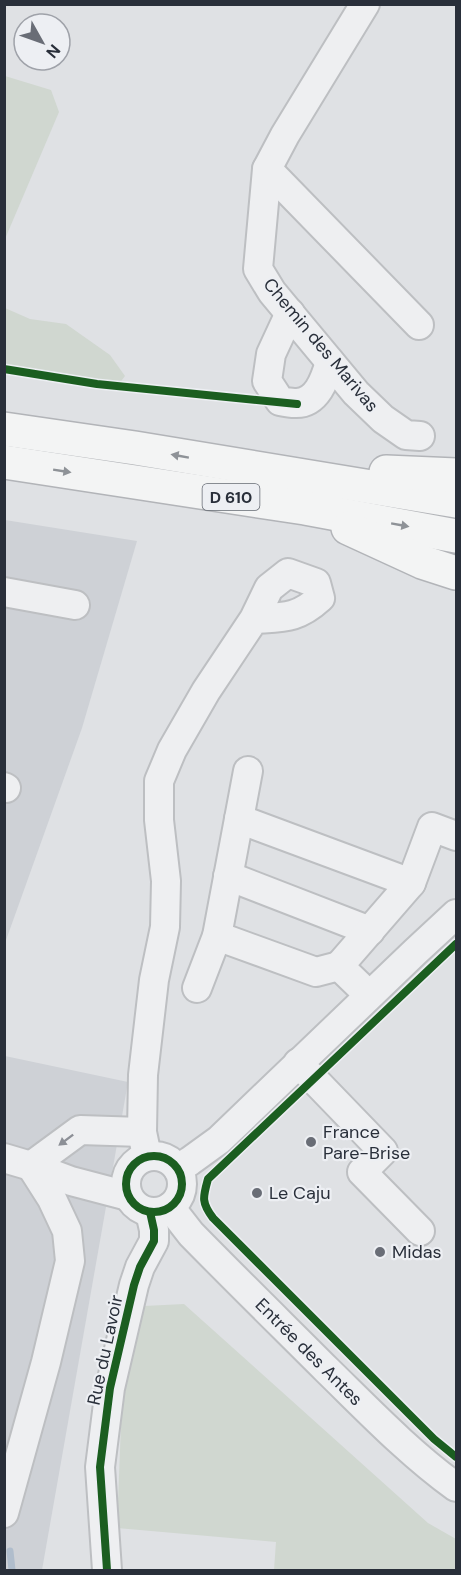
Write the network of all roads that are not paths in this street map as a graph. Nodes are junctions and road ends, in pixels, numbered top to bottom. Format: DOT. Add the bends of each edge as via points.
graph roads {
  1 [pos="356,8"];
  2 [pos="267,170"];
  3 [pos="290,314"];
  4 [pos="419,325"];
  5 [pos="330,362"];
  6 [pos="4,429"];
  7 [pos="420,436"];
  8 [pos="4,462"];
  9 [pos="238,466"];
  10 [pos="456,475"];
  11 [pos="456,501"];
  12 [pos="305,508"];
  13 [pos="456,536"];
  14 [pos="456,573"];
  15 [pos="4,592"];
  16 [pos="75,605"];
  17 [pos="254,619"];
  18 [pos="248,771"];
  19 [pos="239,819"];
  20 [pos="456,836"];
  21 [pos="228,876"];
  22 [pos="411,884"];
  23 [pos="456,914"];
  24 [pos="370,931"];
  25 [pos="217,936"];
  26 [pos="339,966"];
  27 [pos="197,988"];
  28 [pos="369,995"];
  29 [pos="298,1063"];
  30 [pos="144,1144"];
  31 [pos="18,1162"];
  32 [pos="178,1169"];
  33 [pos="149,1205"];
  34 [pos="420,1231"];
  35 [pos="456,1487"];
  36 [pos="4,1513"];
  37 [pos="107,1570"];
  1 -- 2 [label="street, Chemin des Marivas"];
  2 -- 3 [label="street, Chemin des Marivas" via="258,269"];
  2 -- 4 [label="street"];
  3 -- 5 [label="street, Chemin des Marivas"];
  3 -- 5 [label="street" via="271,354 267,381 280,401 297,404 311,398 324,383"];
  5 -- 7 [label="street, Chemin des Marivas" via="383,419 406,435"];
  9 -- 6 [label="highway, D 610, one-way"];
  8 -- 12 [label="highway, D 610, one-way"];
  9 -- 10 [label="highway"];
  9 -- 11 [label="highway, D 610"];
  12 -- 13 [label="highway, D 610, one-way"];
  12 -- 14 [label="highway" via="422,562"];
  15 -- 16 [label="street"];
  17 -- 30 [label="street" via="206,691 159,781 165,927 154,980 143,1076"];
  18 -- 19 [label="street"];
  19 -- 21 [label="street"];
  19 -- 22 [label="street"];
  20 -- 22 [label="street" via="432,827"];
  21 -- 24 [label="street"];
  21 -- 25 [label="street"];
  22 -- 24 [label="street"];
  23 -- 28 [label="street"];
  24 -- 26 [label="street"];
  25 -- 26 [label="street" via="316,972"];
  25 -- 27 [label="street"];
  26 -- 28 [label="street"];
  28 -- 29 [label="street"];
  29 -- 32 [label="street" via="219,1140"];
  29 -- 34 [label="street" via="384,1151 362,1172"];
  30 -- 31 [label="street, one-way" via="80,1130"];
  30 -- 32 [label="street"];
  30 -- 33 [label="street, Rue du Lavoir" via="125,1182"];
  31 -- 33 [label="street"];
  31 -- 36 [label="street" via="52,1199 67,1231 70,1262"];
  32 -- 33 [label="street" via="180,1193"];
  33 -- 35 [label="street, Entrée des Antes" via="191,1234 401,1443"];
  33 -- 37 [label="street, Rue du Lavoir" via="154,1241 134,1285 110,1388 100,1467"];
}
